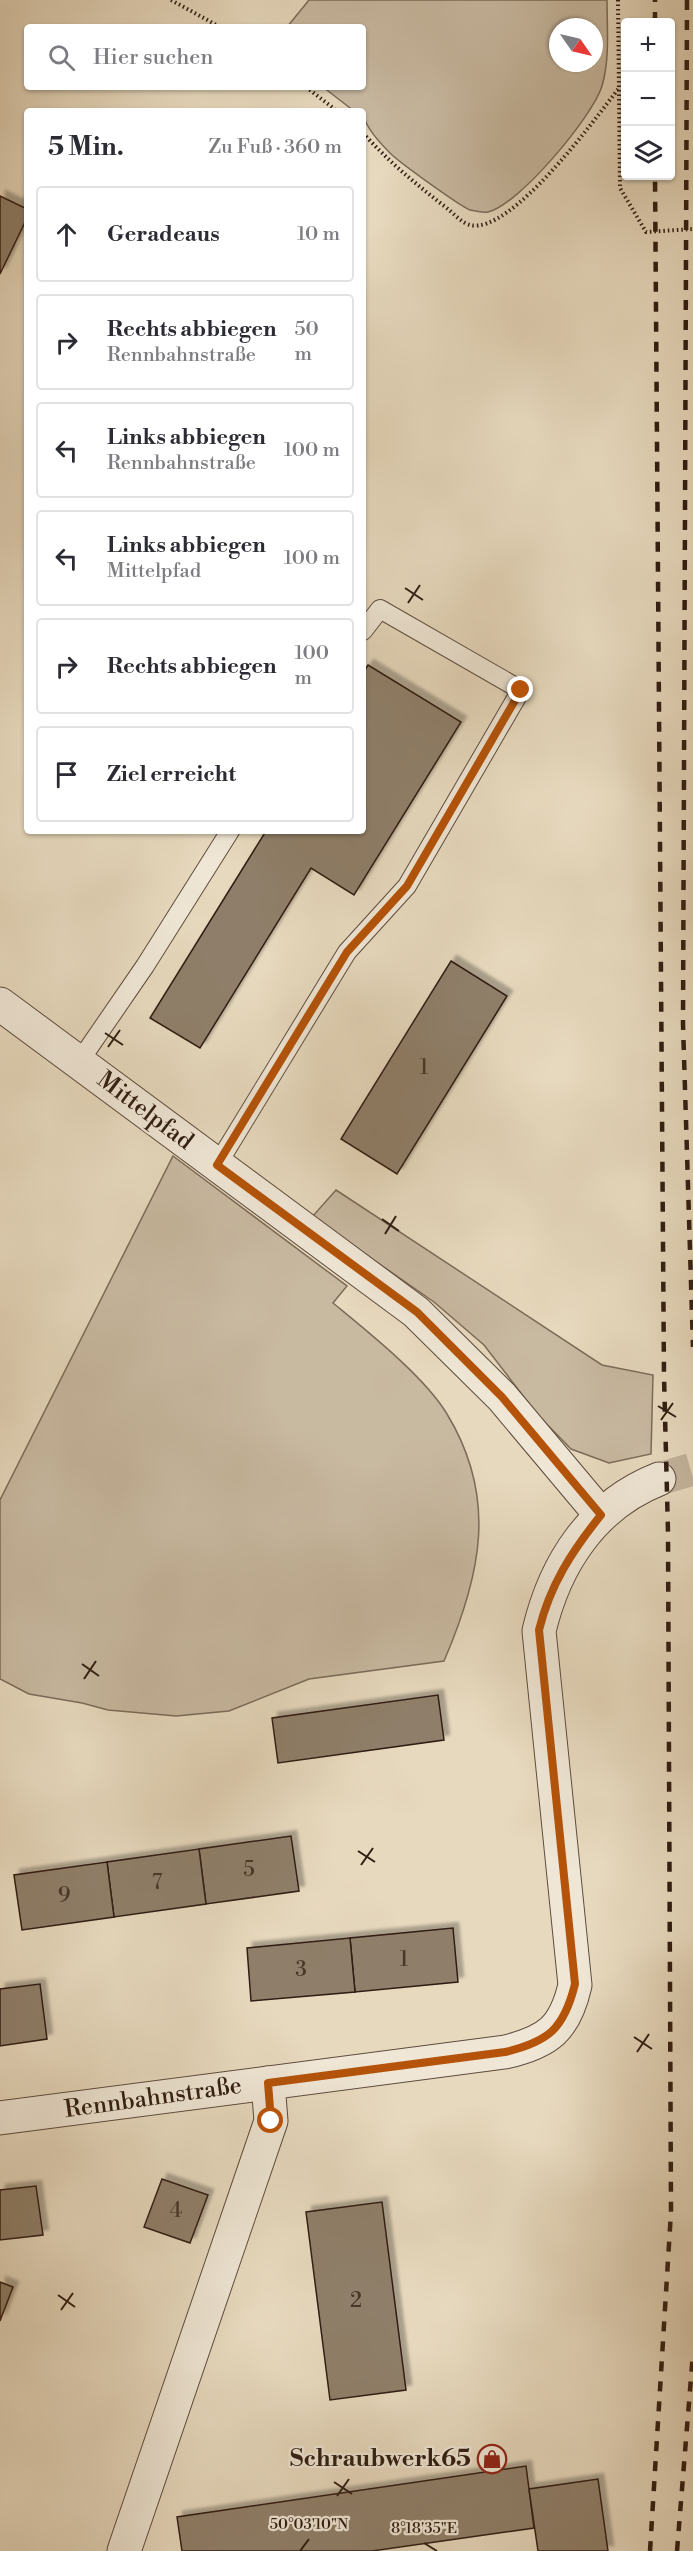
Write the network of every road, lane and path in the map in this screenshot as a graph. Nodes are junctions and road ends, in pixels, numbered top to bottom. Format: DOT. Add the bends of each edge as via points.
graph roads {
  1 [pos="171,0"];
  2 [pos="618,0"];
  3 [pos="214,24"];
  4 [pos="620,88"];
  5 [pos="310,90"];
  6 [pos="333,108"];
  7 [pos="366,136"];
  8 [pos="693,228"];
  9 [pos="366,627"];
  10 [pos="228,834"];
  11 [pos="0,1004"];
  12 [pos="79,1062"];
  13 [pos="217,1165"];
  14 [pos="659,1479"];
  15 [pos="601,1515"];
  16 [pos="268,2083"];
  17 [pos="0,2118"];
  18 [pos="124,2551"];
  1 -- 3 [label="path"];
  2 -- 4 [label="path"];
  4 -- 7 [label="path" via="555,167 506,214 485,226 468,225 395,168"];
  4 -- 8 [label="path" via="620,188 646,232"];
  5 -- 6 [label="path"];
  9 -- 13 [label="lane" via="380,609 521,690 407,886 347,952"];
  10 -- 12 [label="lane"];
  11 -- 12 [label="street, Mittelpfad"];
  12 -- 13 [label="street, Mittelpfad"];
  13 -- 15 [label="street, Mittelpfad" via="417,1312 502,1397"];
  14 -- 15 [label="street, Rennbahnstraße" via="622,1497"];
  15 -- 16 [label="street, Rennbahnstraße" via="556,1577 539,1630 575,1984 569,2009 535,2045"];
  16 -- 17 [label="street, Rennbahnstraße"];
  16 -- 18 [label="street" via="271,2121"];
}
